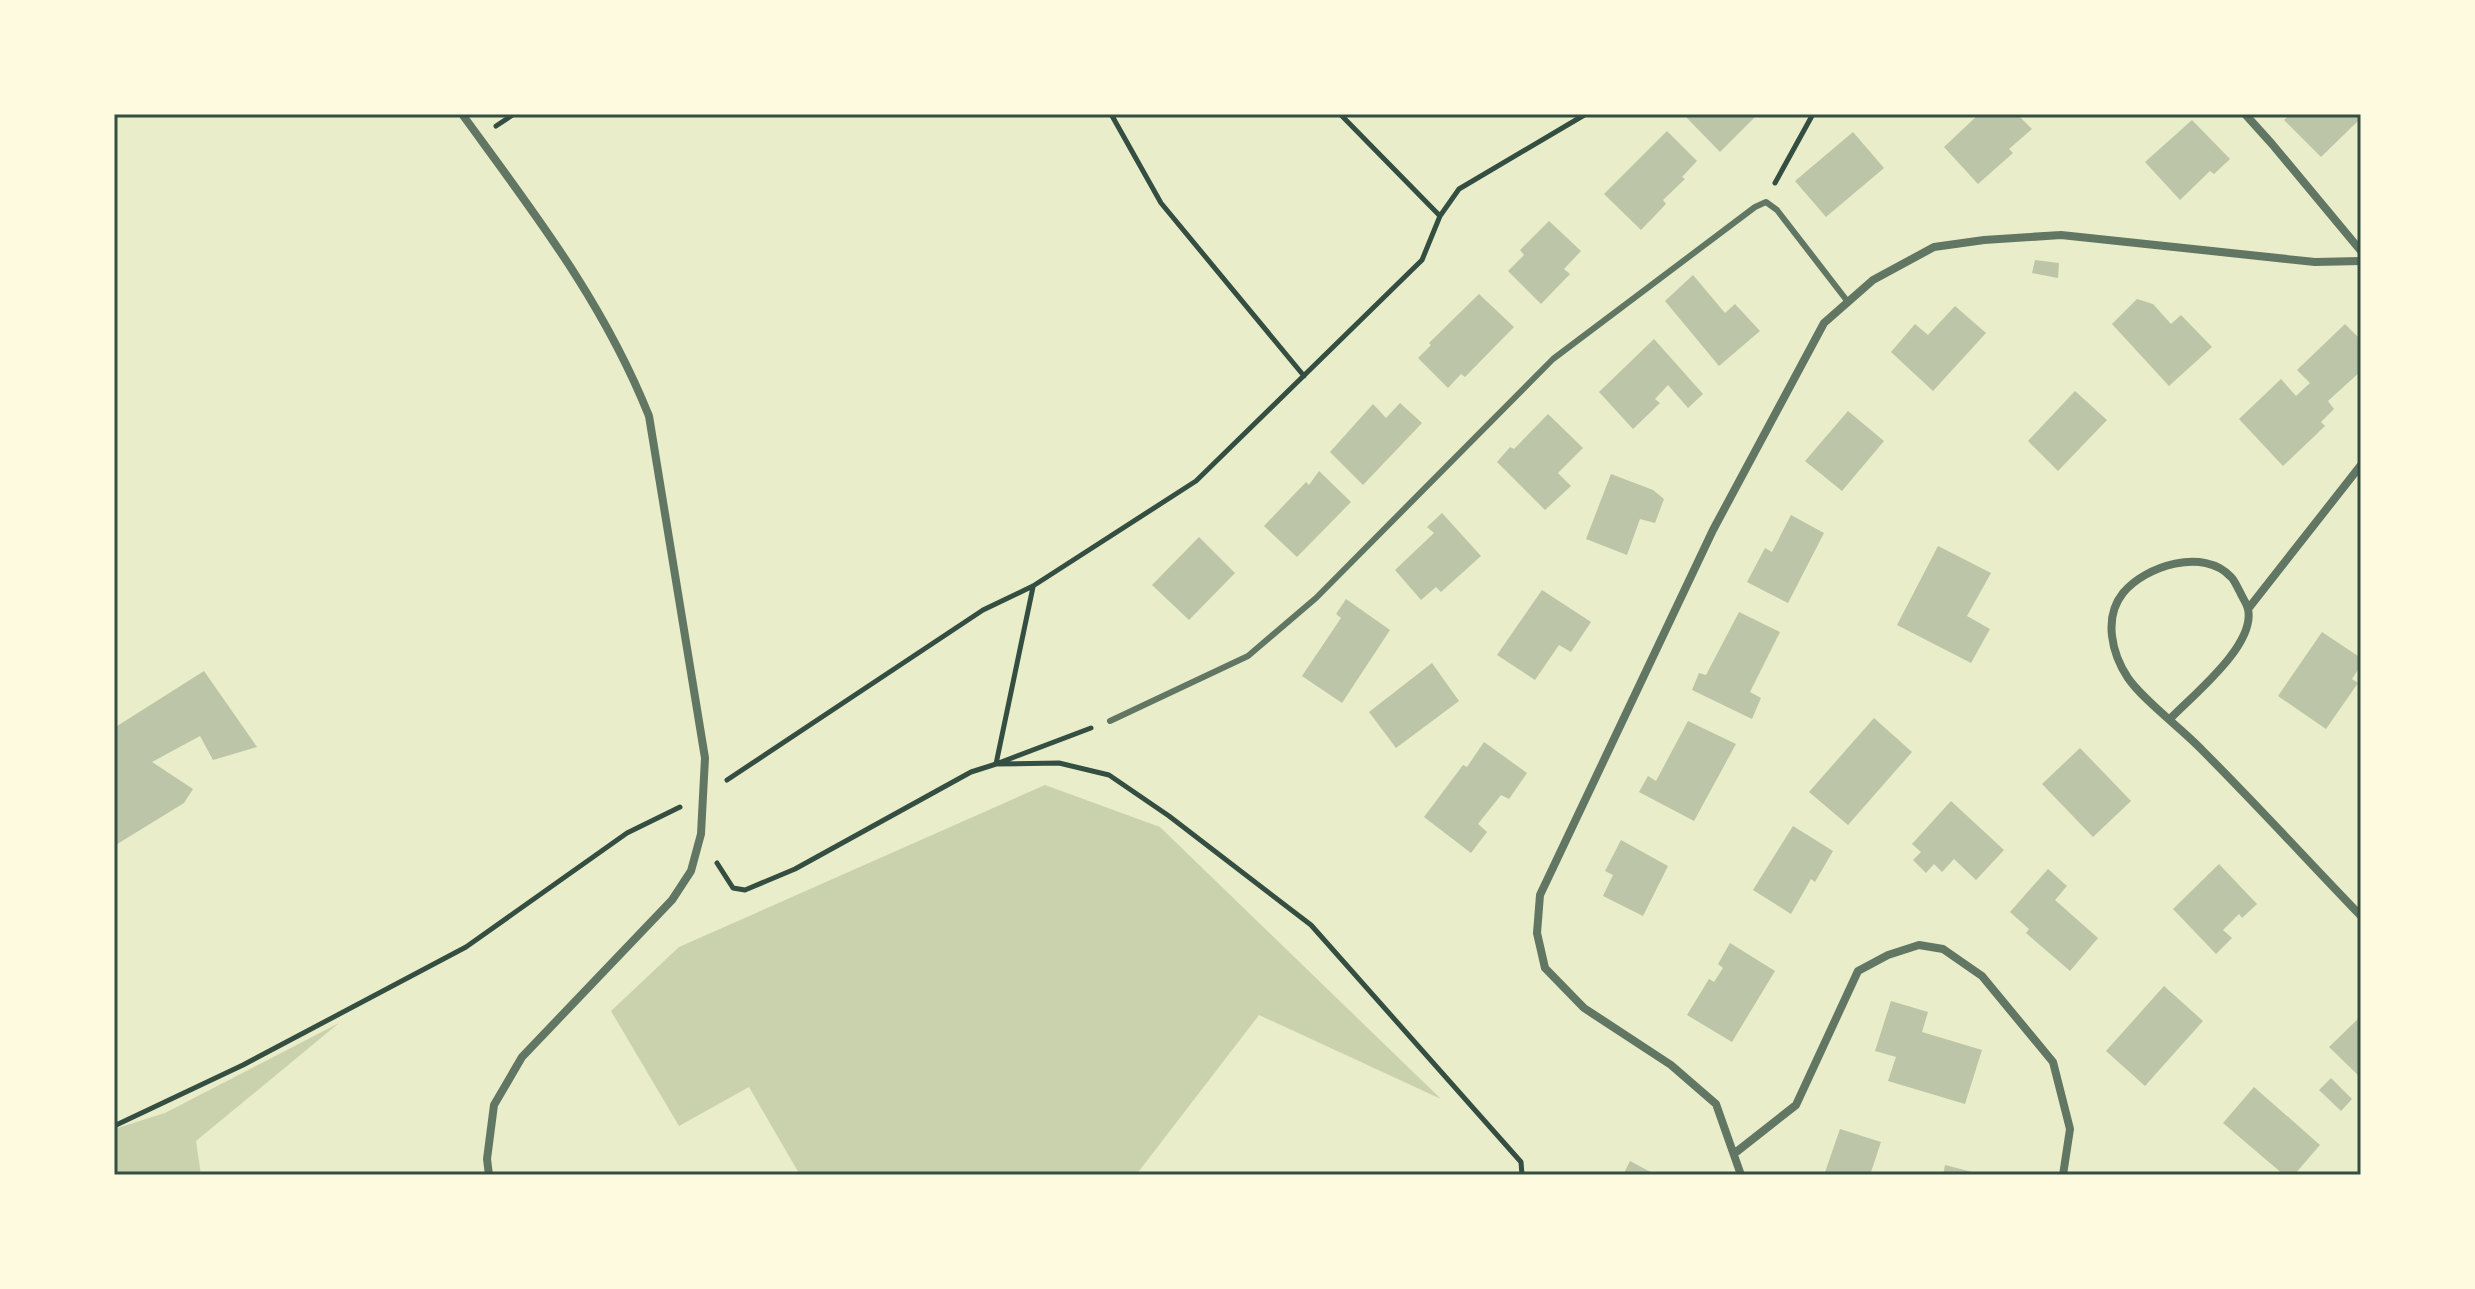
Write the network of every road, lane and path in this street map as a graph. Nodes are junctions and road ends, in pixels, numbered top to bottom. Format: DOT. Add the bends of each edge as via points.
graph roads {
  1 [pos="462,114"];
  2 [pos="1111,114"];
  3 [pos="1340,114"];
  4 [pos="1586,114"];
  5 [pos="1813,114"];
  6 [pos="2245,114"];
  7 [pos="1766,202"];
  8 [pos="1440,216"];
  9 [pos="2361,251"];
  10 [pos="2361,261"];
  11 [pos="1848,302"];
  12 [pos="1304,376"];
  13 [pos="2361,465"];
  14 [pos="1033,586"];
  15 [pos="2248,609"];
  16 [pos="2170,719"];
  17 [pos="1110,721"];
  18 [pos="996,764"];
  19 [pos="703,796"];
  20 [pos="701,834"];
  21 [pos="2361,916"];
  22 [pos="114,1126"];
  23 [pos="1735,1153"];
  24 [pos="489,1175"];
  25 [pos="1522,1175"];
  26 [pos="1741,1175"];
  27 [pos="2063,1175"];
  1 -- 19 [label="street" via="591,298 630,368 649,416 705,758"];
  2 -- 12 [label="path" via="1161,203"];
  3 -- 8 [label="path"];
  4 -- 8 [label="path" via="1459,189"];
  5 -- 7 [label="path"];
  6 -- 9 [label="street"];
  7 -- 11 [label="lane"];
  7 -- 17 [label="lane" via="1553,359 1316,598 1248,656"];
  8 -- 12 [label="path" via="1422,260"];
  10 -- 11 [label="street" via="2315,262 2061,235 1984,240 1934,247 1873,280"];
  11 -- 23 [label="street" via="1824,323 1713,530 1540,895 1537,933 1545,968 1584,1008 1671,1065 1716,1104"];
  12 -- 14 [label="path" via="1196,481"];
  13 -- 15 [label="street"];
  14 -- 18 [label="path"];
  14 -- 19 [label="path" via="983,610"];
  15 -- 16 [label="street" via="2246,630 2235,652"];
  15 -- 16 [label="street" via="2233,578 2199,561 2145,574 2122,594 2111,643 2129,679"];
  16 -- 21 [label="street"];
  17 -- 18 [label="path"];
  18 -- 20 [label="path" via="971,772 795,869 745,890 733,888"];
  18 -- 25 [label="path" via="1059,763 1109,775 1311,925 1521,1162"];
  19 -- 20 [label="street"];
  19 -- 22 [label="path" via="627,833 466,947 243,1065"];
  20 -- 24 [label="street" via="691,871 672,900 522,1057 494,1105"];
  23 -- 26 [label="street"];
  23 -- 27 [label="street" via="1796,1105 1858,971 1919,945 1943,949 1982,976 2053,1062 2070,1129"];
}
